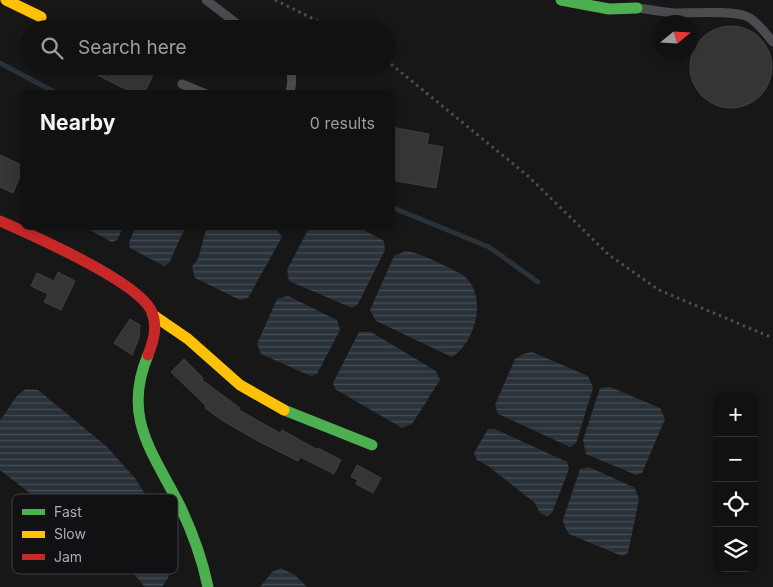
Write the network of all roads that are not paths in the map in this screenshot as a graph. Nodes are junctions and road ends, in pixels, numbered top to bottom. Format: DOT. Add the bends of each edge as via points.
graph roads {
  1 [pos="6,0"];
  2 [pos="206,0"];
  3 [pos="561,0"];
  4 [pos="639,4"];
  5 [pos="41,18"];
  6 [pos="232,20"];
  7 [pos="773,42"];
  8 [pos="293,75"];
  9 [pos="182,84"];
  10 [pos="196,90"];
  11 [pos="291,90"];
  12 [pos="0,221"];
  13 [pos="20,230"];
  14 [pos="20,230"];
  15 [pos="153,315"];
  16 [pos="372,445"];
  17 [pos="173,494"];
  18 [pos="178,504"];
  19 [pos="208,587"];
  1 -- 5 [label="street"];
  2 -- 6 [label="lane"];
  3 -- 4 [label="street" via="627,11"];
  4 -- 7 [label="lane" via="672,13 706,12 749,17"];
  8 -- 11 [label="lane"];
  9 -- 10 [label="lane"];
  12 -- 13 [label="street"];
  14 -- 15 [label="street" via="118,281 142,298"];
  15 -- 16 [label="street" via="249,392 331,431"];
  15 -- 17 [label="street" via="154,339 138,385 136,404 144,436"];
  18 -- 19 [label="street" via="200,550"];
}
